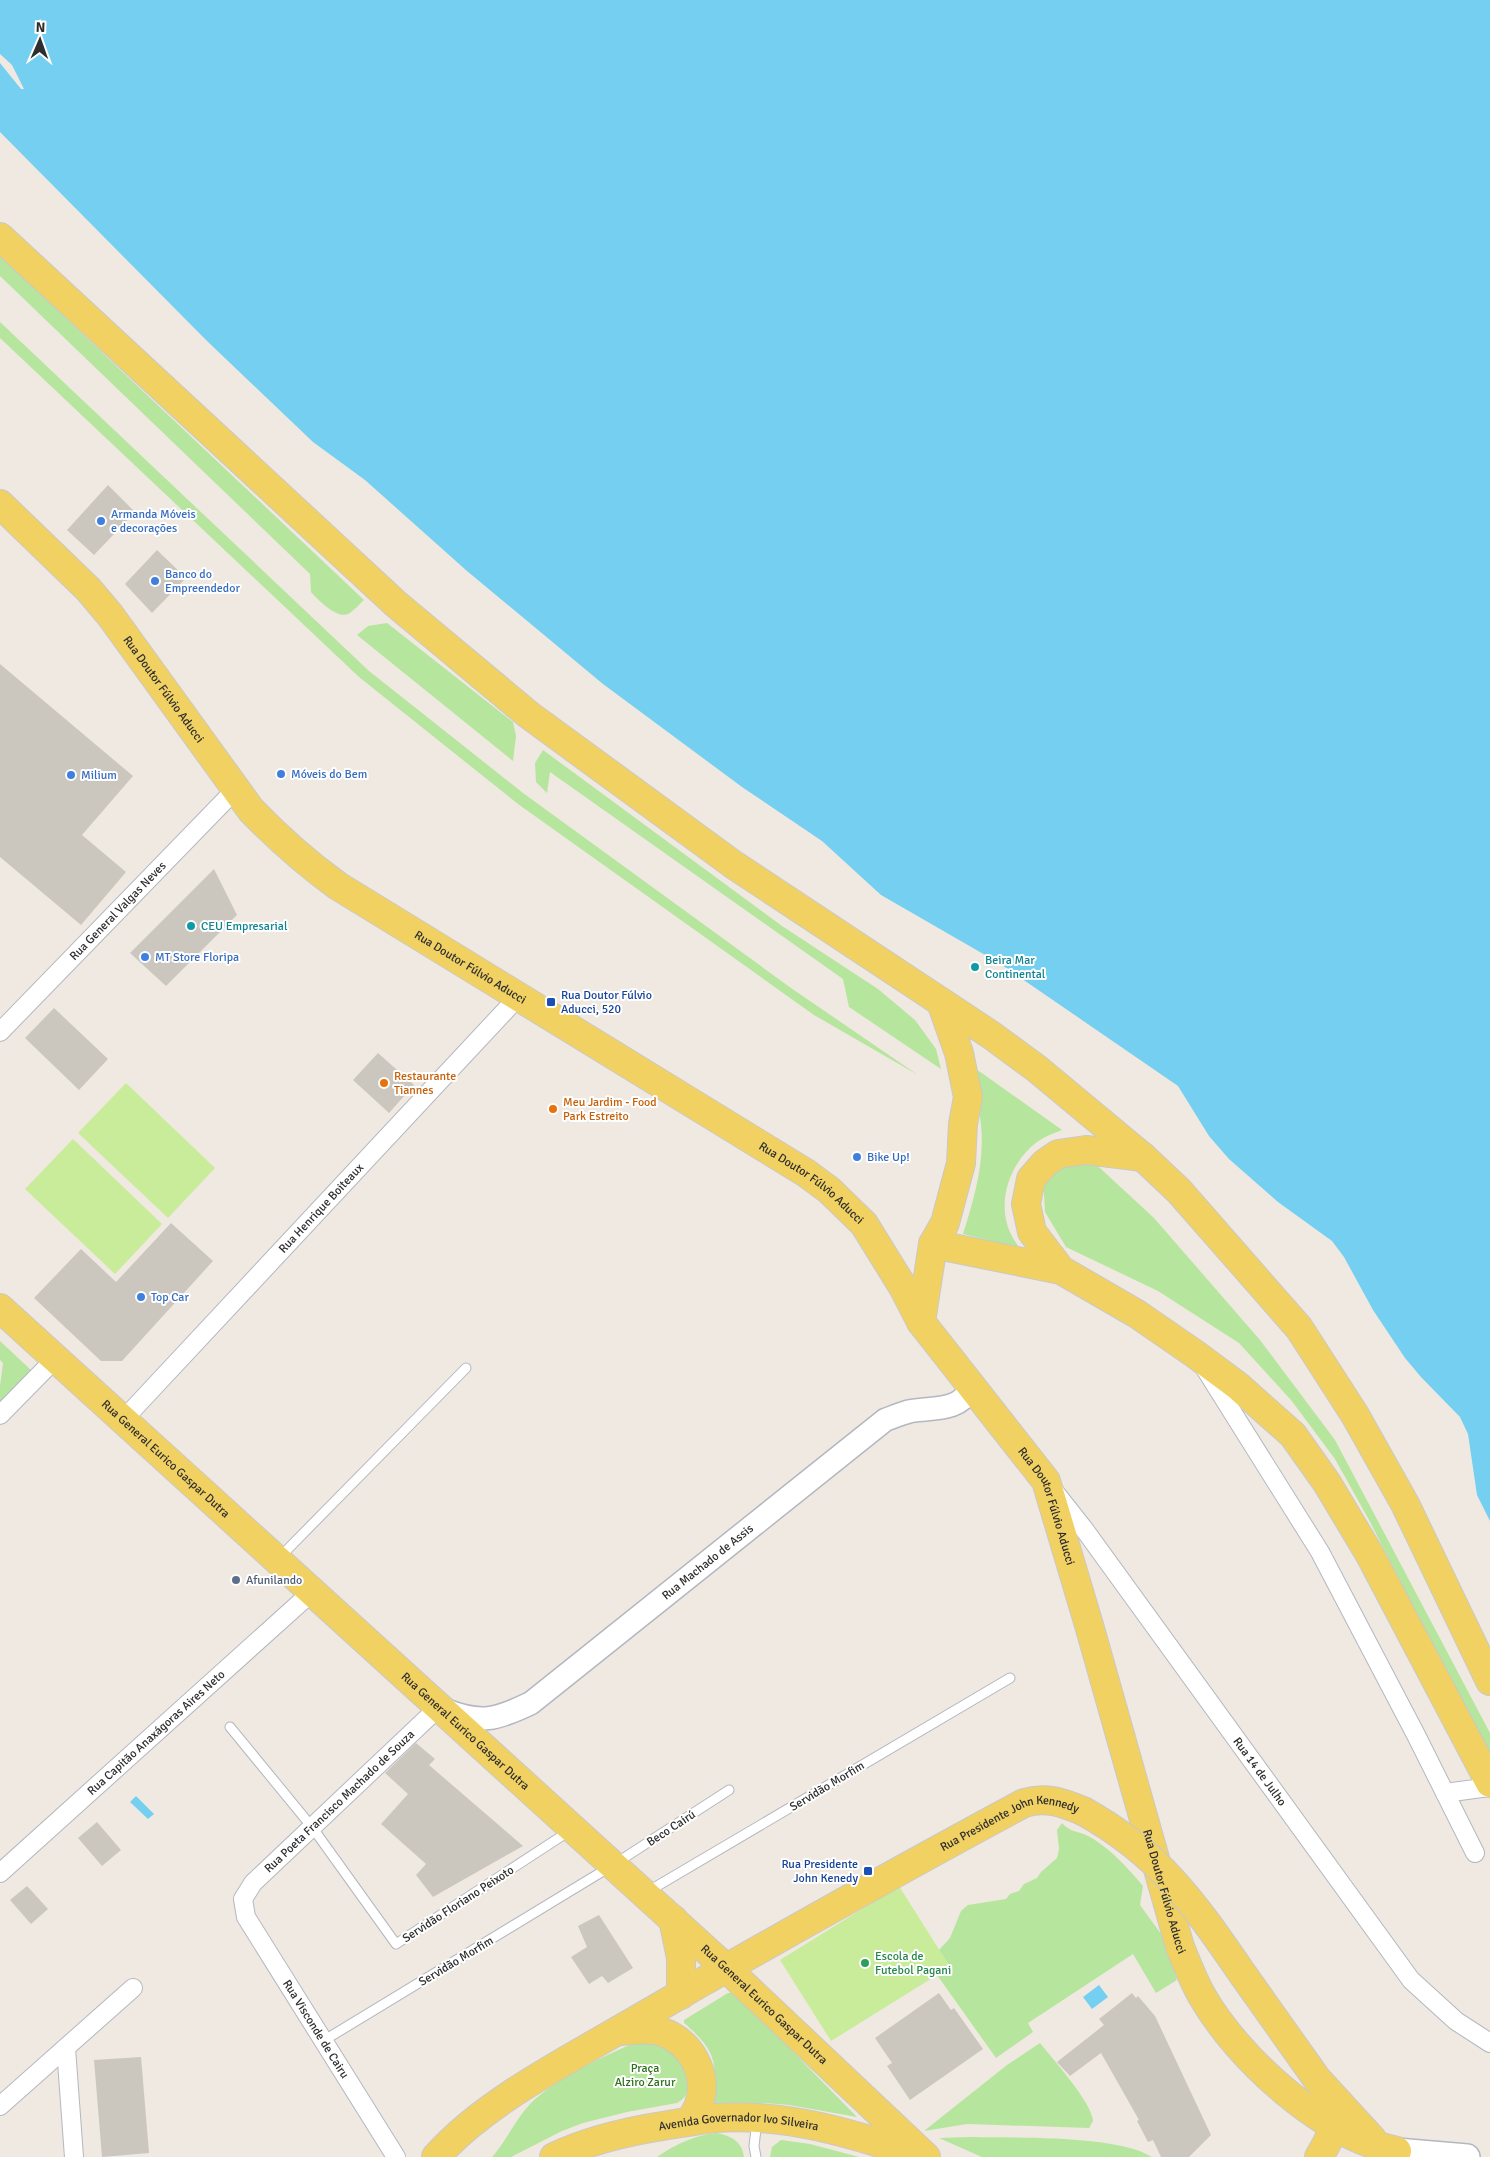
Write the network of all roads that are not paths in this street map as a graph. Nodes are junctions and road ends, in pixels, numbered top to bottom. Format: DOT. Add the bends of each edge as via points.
graph roads {
  1 [pos="0,237"];
  2 [pos="0,504"];
  3 [pos="236,789"];
  4 [pos="519,996"];
  5 [pos="941,1002"];
  6 [pos="0,1032"];
  7 [pos="1142,1157"];
  8 [pos="933,1244"];
  9 [pos="1061,1270"];
  10 [pos="0,1308"];
  11 [pos="921,1322"];
  12 [pos="1195,1354"];
  13 [pos="55,1359"];
  14 [pos="466,1368"];
  15 [pos="972,1388"];
  16 [pos="0,1415"];
  17 [pos="123,1420"];
  18 [pos="1046,1481"];
  19 [pos="277,1560"];
  20 [pos="312,1592"];
  21 [pos="1010,1678"];
  22 [pos="1490,1681"];
  23 [pos="439,1707"];
  24 [pos="230,1727"];
  25 [pos="1490,1783"];
  26 [pos="1490,1787"];
  27 [pos="729,1790"];
  28 [pos="1445,1793"];
  29 [pos="312,1827"];
  30 [pos="573,1829"];
  31 [pos="1475,1853"];
  32 [pos="614,1865"];
  33 [pos="0,1873"];
  34 [pos="645,1894"];
  35 [pos="243,1899"];
  36 [pos="673,1919"];
  37 [pos="721,1971"];
  38 [pos="133,1988"];
  39 [pos="681,1995"];
  40 [pos="619,2031"];
  41 [pos="324,2042"];
  42 [pos="1490,2043"];
  43 [pos="66,2048"];
  44 [pos="1317,2079"];
  45 [pos="0,2106"];
  46 [pos="1305,2107"];
  47 [pos="757,2119"];
  48 [pos="690,2121"];
  49 [pos="1333,2126"];
  50 [pos="1388,2150"];
  51 [pos="918,2155"];
  52 [pos="74,2157"];
  53 [pos="396,2157"];
  54 [pos="436,2157"];
  55 [pos="554,2157"];
  56 [pos="756,2157"];
  57 [pos="1303,2157"];
  58 [pos="1319,2157"];
  59 [pos="1341,2157"];
  60 [pos="1466,2157"];
  1 -- 5 [label="main road" via="396,604 530,714 734,865"];
  2 -- 3 [label="main road, Rua Doutor Fúlvio Aducci" via="88,589 110,615"];
  3 -- 4 [label="main road, Rua Doutor Fúlvio Aducci" via="272,832 338,886"];
  3 -- 6 [label="street, Rua General Valgas Neves"];
  4 -- 11 [label="main road, Rua Doutor Fúlvio Aducci" via="829,1190 864,1224"];
  4 -- 17 [label="street, Rua Henrique Boiteaux"];
  5 -- 7 [label="main road" via="1036,1068"];
  5 -- 8 [label="main road" via="959,1053 968,1097 961,1163 944,1223"];
  7 -- 9 [label="main road" via="1086,1150 1058,1154 1031,1179 1026,1204 1032,1232"];
  7 -- 22 [label="main road" via="1179,1191 1299,1328 1355,1416 1405,1504"];
  8 -- 9 [label="main road"];
  8 -- 11 [label="main road"];
  9 -- 12 [label="main road" via="1137,1314"];
  10 -- 13 [label="main road, Rua General Eurico Gaspar Dutra"];
  11 -- 15 [label="main road, Rua Doutor Fúlvio Aducci"];
  12 -- 25 [label="main road" via="1238,1386 1293,1435 1327,1483 1370,1555"];
  12 -- 28 [label="street" via="1320,1552"];
  13 -- 16 [label="street"];
  13 -- 17 [label="main road, Rua General Eurico Gaspar Dutra"];
  14 -- 19 [label="lane"];
  15 -- 18 [label="main road, Rua Doutor Fúlvio Aducci"];
  15 -- 23 [label="street, Rua Machado de Assis" via="961,1402 953,1406 909,1412 885,1420 531,1703 508,1714 478,1719 465,1718"];
  17 -- 19 [label="main road, Rua General Eurico Gaspar Dutra"];
  18 -- 42 [label="street, Rua 14 de Julho" via="1411,1980 1456,2021"];
  18 -- 46 [label="main road, Rua Doutor Fúlvio Aducci" via="1189,1970 1222,2027 1269,2076"];
  19 -- 20 [label="main road, Rua General Eurico Gaspar Dutra"];
  20 -- 23 [label="main road, Rua General Eurico Gaspar Dutra"];
  20 -- 33 [label="street, Rua Capitão Anaxágoras Aires Neto"];
  21 -- 34 [label="lane, Servidão Morfim"];
  23 -- 29 [label="street, Rua Poeta Francisco Machado de Souza"];
  23 -- 30 [label="main road, Rua General Eurico Gaspar Dutra"];
  24 -- 29 [label="lane, Servidão Floriano Peixoto"];
  26 -- 28 [label="street"];
  27 -- 32 [label="lane, Beco Cairú"];
  28 -- 31 [label="street"];
  29 -- 30 [label="lane, Servidão Floriano Peixoto" via="396,1944"];
  29 -- 35 [label="street, Rua Poeta Francisco Machado de Souza" via="253,1883"];
  30 -- 32 [label="main road, Rua General Eurico Gaspar Dutra"];
  32 -- 34 [label="main road, Rua General Eurico Gaspar Dutra"];
  32 -- 41 [label="lane, Servidão Morfim"];
  34 -- 36 [label="main road, Rua General Eurico Gaspar Dutra"];
  35 -- 41 [label="street, Rua Visconde de Cairu" via="246,1917"];
  36 -- 37 [label="main road, Rua General Eurico Gaspar Dutra"];
  36 -- 39 [label="main road" via="681,1958"];
  37 -- 39 [label="main road"];
  37 -- 44 [label="main road, Rua Presidente John Kennedy, bridge" via="1024,1803 1049,1799 1083,1811 1134,1842 1161,1866 1207,1922"];
  37 -- 51 [label="main road, Rua General Eurico Gaspar Dutra"];
  38 -- 43 [label="street"];
  39 -- 40 [label="main road"];
  40 -- 48 [label="main road" via="658,2031 676,2039 690,2051 699,2068 702,2086 699,2105"];
  40 -- 54 [label="main road" via="519,2090 474,2123"];
  41 -- 53 [label="street, Rua Visconde de Cairu"];
  43 -- 45 [label="street"];
  43 -- 52 [label="street"];
  44 -- 49 [label="main road, Rua Presidente John Kennedy" via="1330,2106"];
  44 -- 50 [label="main road, Rua Presidente John Kennedy"];
  46 -- 49 [label="main road, Rua Doutor Fúlvio Aducci"];
  46 -- 57 [label="main road" via="1311,2125 1310,2141"];
  47 -- 48 [label="main road, Avenida Governador Ivo Silveira"];
  47 -- 51 [label="main road, Avenida Governador Ivo Silveira" via="808,2124 860,2136"];
  47 -- 56 [label="lane"];
  48 -- 55 [label="main road, Avenida Governador Ivo Silveira" via="619,2134"];
  49 -- 50 [label="main road, Rua Doutor Fúlvio Aducci"];
  49 -- 58 [label="main road" via="1329,2142"];
  50 -- 59 [label="main road"];
  50 -- 60 [label="main road"];
}
